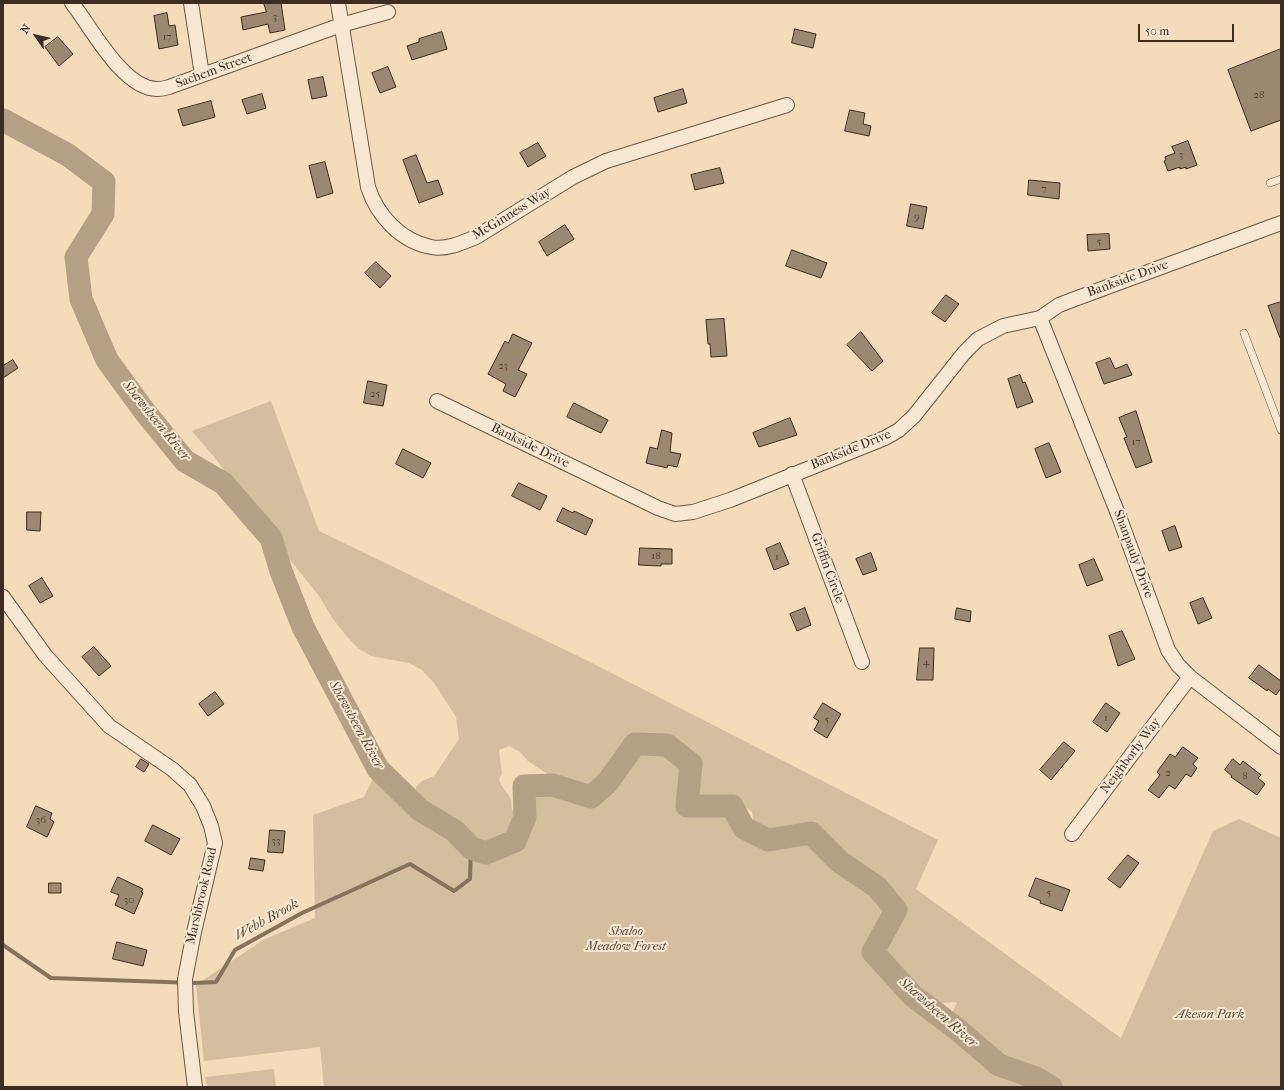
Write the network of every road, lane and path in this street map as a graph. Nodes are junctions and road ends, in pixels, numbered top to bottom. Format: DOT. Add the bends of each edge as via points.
graph roads {
  1 [pos="72,3"];
  2 [pos="191,3"];
  3 [pos="338,3"];
  4 [pos="388,12"];
  5 [pos="341,25"];
  6 [pos="202,75"];
  7 [pos="787,105"];
  8 [pos="1281,180"];
  9 [pos="1270,183"];
  10 [pos="1281,223"];
  11 [pos="1040,318"];
  12 [pos="1244,333"];
  13 [pos="437,400"];
  14 [pos="1281,430"];
  15 [pos="792,474"];
  16 [pos="3,597"];
  17 [pos="862,662"];
  18 [pos="1190,677"];
  19 [pos="1281,748"];
  20 [pos="1072,834"];
  21 [pos="195,1087"];
  1 -- 6 [label="street, Sachem Street" via="113,61 126,74 147,87 169,87"];
  2 -- 6 [label="street"];
  3 -- 5 [label="street"];
  4 -- 5 [label="street, Sachem Street"];
  5 -- 6 [label="street, Sachem Street"];
  5 -- 7 [label="street, McGinness Way" via="372,199 384,219 393,227 431,247 461,244 476,237 573,177 606,161"];
  8 -- 9 [label="lane"];
  10 -- 11 [label="street, Bankside Drive" via="1059,305"];
  11 -- 15 [label="street, Bankside Drive" via="1003,326 978,339 914,416 899,430 885,438"];
  11 -- 18 [label="street, Shanpauly Drive" via="1114,504 1168,650"];
  12 -- 14 [label="lane"];
  13 -- 15 [label="street, Bankside Drive" via="675,514 693,512 722,503"];
  15 -- 17 [label="street, Griffin Circle"];
  16 -- 21 [label="street, Marshbrook Road" via="45,654 109,726 172,769 190,785 211,826 215,843 185,979 186,1012"];
  18 -- 19 [label="street, Shanpauly Drive"];
  18 -- 20 [label="street, Neighborly Way"];
}
